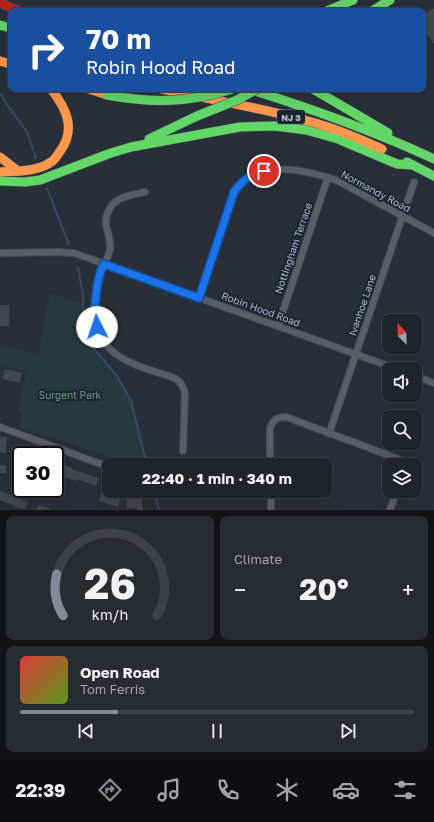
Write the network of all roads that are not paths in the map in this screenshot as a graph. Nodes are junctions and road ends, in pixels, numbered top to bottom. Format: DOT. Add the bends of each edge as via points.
graph roads {
  1 [pos="353,0"];
  2 [pos="390,0"];
  3 [pos="0,1"];
  4 [pos="12,8"];
  5 [pos="334,8"];
  6 [pos="378,8"];
  7 [pos="54,92"];
  8 [pos="98,92"];
  9 [pos="176,92"];
  10 [pos="222,92"];
  11 [pos="252,92"];
  12 [pos="258,92"];
  13 [pos="318,92"];
  14 [pos="131,147"];
  15 [pos="412,149"];
  16 [pos="0,157"];
  17 [pos="434,159"];
  18 [pos="413,165"];
  19 [pos="18,171"];
  20 [pos="0,172"];
  21 [pos="434,176"];
  22 [pos="328,177"];
  23 [pos="4,181"];
  24 [pos="414,182"];
  25 [pos="0,188"];
  26 [pos="145,192"];
  27 [pos="403,216"];
  28 [pos="434,233"];
  29 [pos="0,253"];
  30 [pos="104,264"];
  31 [pos="199,298"];
  32 [pos="278,326"];
  33 [pos="356,354"];
  34 [pos="382,364"];
  35 [pos="422,379"];
  36 [pos="434,383"];
  37 [pos="0,427"];
  38 [pos="329,434"];
  39 [pos="183,451"];
  40 [pos="270,458"];
  41 [pos="395,458"];
  42 [pos="102,464"];
  43 [pos="271,498"];
  44 [pos="394,498"];
  45 [pos="271,510"];
  46 [pos="390,510"];
  1 -- 5 [label="highway"];
  2 -- 6 [label="highway"];
  3 -- 4 [label="highway"];
  7 -- 19 [label="highway" via="68,117 67,141 52,162 34,169"];
  8 -- 10 [label="highway, bridge" via="134,100 174,101 201,98"];
  9 -- 18 [label="highway, NJ 3" via="339,130"];
  11 -- 14 [label="highway, bridge"];
  12 -- 15 [label="highway, NJ 3" via="329,115"];
  13 -- 15 [label="highway"];
  14 -- 18 [label="highway" via="240,127 275,126 306,130 338,139 397,164"];
  14 -- 23 [label="highway" via="40,180"];
  15 -- 17 [label="highway, NJ 3"];
  16 -- 19 [label="highway"];
  18 -- 21 [label="highway, NJ 3"];
  19 -- 20 [label="highway"];
  22 -- 27 [label="street, Normandy Road"];
  22 -- 31 [label="street, Normandy Road" via="294,169 264,171 256,173 238,186"];
  22 -- 32 [label="street, Nottingham Terrace"];
  23 -- 25 [label="highway"];
  24 -- 27 [label="street, Ivanhoe Lane"];
  26 -- 30 [label="street" via="121,198 111,207 105,224 110,250"];
  27 -- 28 [label="street, Normandy Road"];
  27 -- 33 [label="street, Ivanhoe Lane"];
  29 -- 30 [label="street, Robin Hood Road" via="58,252 74,254"];
  30 -- 31 [label="street, Robin Hood Road"];
  30 -- 39 [label="street" via="100,271 95,310 99,334 111,350 125,359 180,382 185,394"];
  31 -- 32 [label="street, Robin Hood Road"];
  32 -- 33 [label="street, Robin Hood Road"];
  33 -- 34 [label="street, Robin Hood Road"];
  33 -- 38 [label="street, Ivanhoe Lane"];
  35 -- 36 [label="street"];
  37 -- 42 [label="street"];
  38 -- 40 [label="street" via="286,417 279,417 272,422 270,429"];
  38 -- 41 [label="street"];
  43 -- 45 [label="street"];
  44 -- 46 [label="street"];
}
